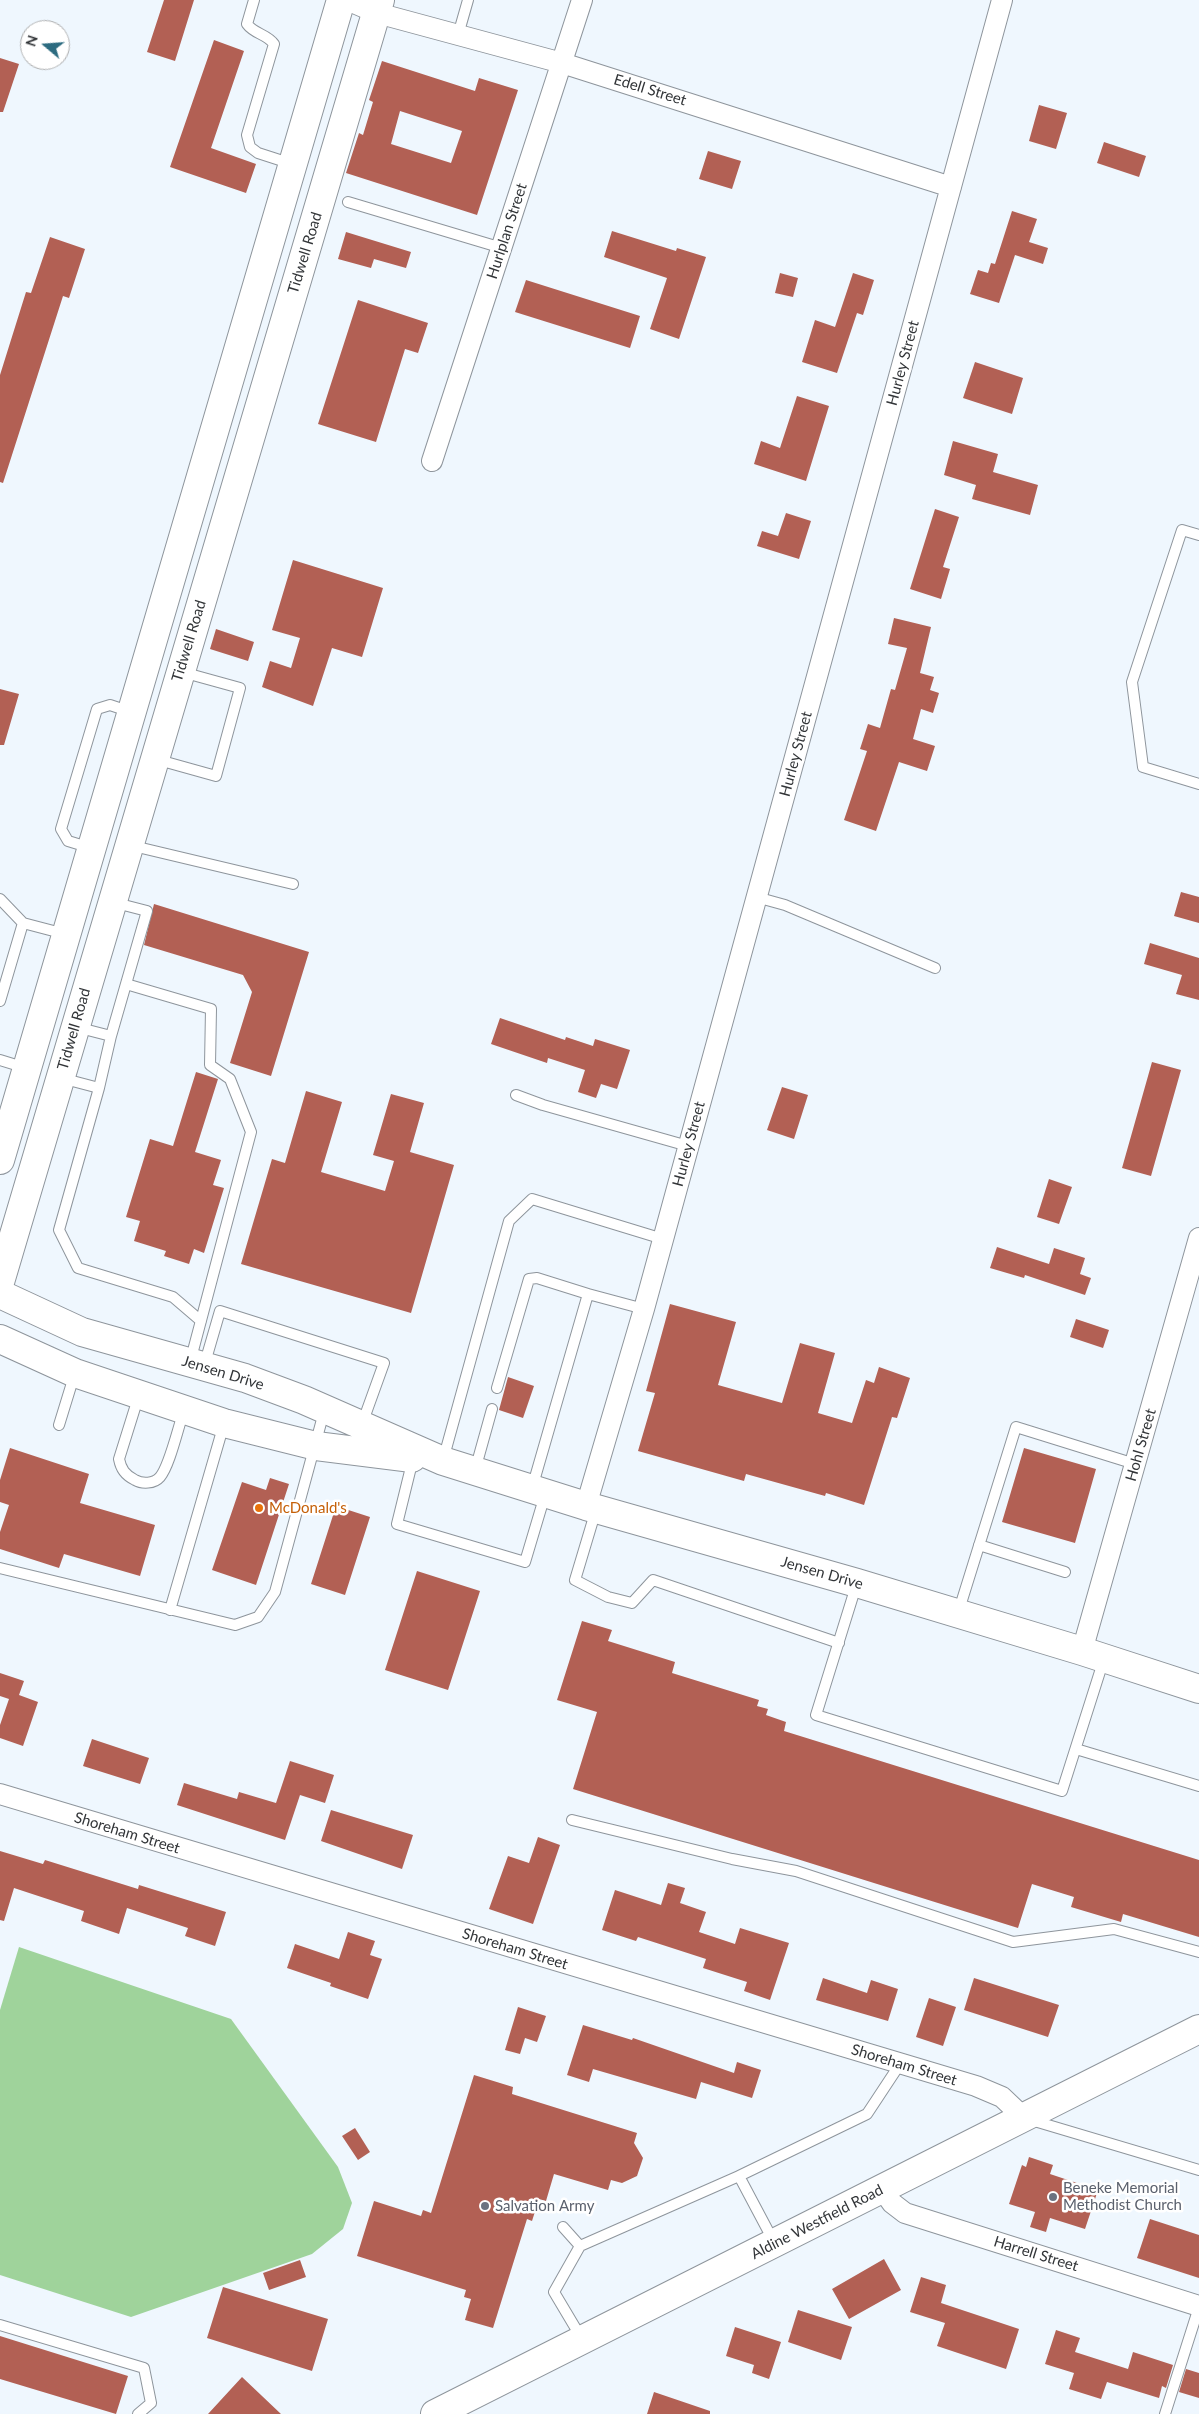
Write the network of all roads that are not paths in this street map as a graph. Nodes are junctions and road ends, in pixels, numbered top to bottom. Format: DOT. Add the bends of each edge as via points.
graph roads {
  1 [pos="254,0"];
  2 [pos="341,0"];
  3 [pos="347,0"];
  4 [pos="468,0"];
  5 [pos="582,0"];
  6 [pos="1002,0"];
  7 [pos="378,7"];
  8 [pos="458,35"];
  9 [pos="562,63"];
  10 [pos="293,164"];
  11 [pos="951,187"];
  12 [pos="348,202"];
  13 [pos="502,248"];
  14 [pos="264,265"];
  15 [pos="299,273"];
  16 [pos="432,461"];
  17 [pos="198,491"];
  18 [pos="230,502"];
  19 [pos="1199,535"];
  20 [pos="180,671"];
  21 [pos="132,712"];
  22 [pos="165,721"];
  23 [pos="154,759"];
  24 [pos="1199,784"];
  25 [pos="128,844"];
  26 [pos="292,884"];
  27 [pos="756,897"];
  28 [pos="0,899"];
  29 [pos="108,914"];
  30 [pos="23,923"];
  31 [pos="69,926"];
  32 [pos="935,968"];
  33 [pos="126,984"];
  34 [pos="0,1000"];
  35 [pos="75,1026"];
  36 [pos="111,1036"];
  37 [pos="0,1060"];
  38 [pos="27,1068"];
  39 [pos="60,1078"];
  40 [pos="99,1088"];
  41 [pos="516,1095"];
  42 [pos="688,1146"];
  43 [pos="0,1160"];
  44 [pos="1199,1238"];
  45 [pos="663,1239"];
  46 [pos="0,1282"];
  47 [pos="0,1294"];
  48 [pos="588,1294"];
  49 [pos="644,1309"];
  50 [pos="201,1321"];
  51 [pos="0,1338"];
  52 [pos="197,1365"];
  53 [pos="76,1373"];
  54 [pos="498,1388"];
  55 [pos="139,1395"];
  56 [pos="492,1409"];
  57 [pos="184,1410"];
  58 [pos="324,1410"];
  59 [pos="224,1423"];
  60 [pos="59,1425"];
  61 [pos="361,1426"];
  62 [pos="316,1446"];
  63 [pos="413,1458"];
  64 [pos="443,1461"];
  65 [pos="1135,1464"];
  66 [pos="475,1471"];
  67 [pos="539,1491"];
  68 [pos="591,1508"];
  69 [pos="979,1546"];
  70 [pos="0,1568"];
  71 [pos="1065,1572"];
  72 [pos="857,1583"];
  73 [pos="170,1610"];
  74 [pos="957,1614"];
  75 [pos="839,1643"];
  76 [pos="1093,1655"];
  77 [pos="1199,1689"];
  78 [pos="1076,1749"];
  79 [pos="1199,1786"];
  80 [pos="0,1794"];
  81 [pos="572,1820"];
  82 [pos="1199,1952"];
  83 [pos="1199,2029"];
  84 [pos="900,2064"];
  85 [pos="1023,2117"];
  86 [pos="1199,2170"];
  87 [pos="739,2176"];
  88 [pos="882,2189"];
  89 [pos="563,2227"];
  90 [pos="774,2243"];
  91 [pos="580,2246"];
  92 [pos="1199,2306"];
  93 [pos="0,2325"];
  94 [pos="582,2340"];
  95 [pos="138,2414"];
  96 [pos="435,2414"];
  97 [pos="1165,2414"];
  1 -- 10 [label="lane" via="247,24 274,44 247,135 250,147 258,153"];
  2 -- 10 [label="main road"];
  3 -- 7 [label="street, Edell Street"];
  4 -- 8 [label="lane"];
  5 -- 9 [label="street, Hurlplan Street"];
  6 -- 11 [label="street, Hurley Street"];
  7 -- 8 [label="street, Edell Street"];
  7 -- 15 [label="main road, Tidwell Road"];
  8 -- 9 [label="street, Edell Street"];
  9 -- 11 [label="street, Edell Street"];
  9 -- 13 [label="street, Hurlplan Street"];
  10 -- 14 [label="main road"];
  11 -- 27 [label="street, Hurley Street"];
  12 -- 13 [label="lane"];
  13 -- 16 [label="street, Hurlplan Street"];
  14 -- 15 [label="main road"];
  14 -- 17 [label="main road"];
  15 -- 18 [label="main road, Tidwell Road"];
  17 -- 18 [label="main road"];
  17 -- 21 [label="main road"];
  18 -- 20 [label="main road, Tidwell Road"];
  19 -- 24 [label="lane" via="1182,530 1132,682 1143,767"];
  20 -- 22 [label="main road, Tidwell Road"];
  20 -- 23 [label="lane" via="240,688 216,776"];
  21 -- 22 [label="main road"];
  21 -- 31 [label="main road"];
  22 -- 23 [label="main road, Tidwell Road"];
  23 -- 25 [label="main road, Tidwell Road"];
  25 -- 26 [label="lane"];
  25 -- 29 [label="main road, Tidwell Road"];
  27 -- 32 [label="lane" via="785,905"];
  27 -- 42 [label="street, Hurley Street"];
  28 -- 30 [label="lane"];
  29 -- 31 [label="main road"];
  29 -- 33 [label="lane" via="148,911"];
  29 -- 35 [label="main road, Tidwell Road"];
  30 -- 31 [label="lane"];
  30 -- 34 [label="lane"];
  31 -- 38 [label="main road"];
  33 -- 36 [label="lane"];
  33 -- 50 [label="lane" via="211,1009 210,1065 230,1079 251,1132"];
  35 -- 36 [label="lane"];
  35 -- 39 [label="main road, Tidwell Road"];
  36 -- 40 [label="lane"];
  37 -- 38 [label="lane"];
  38 -- 39 [label="main road"];
  38 -- 43 [label="main road"];
  39 -- 40 [label="lane"];
  39 -- 46 [label="main road, Tidwell Road"];
  40 -- 50 [label="lane" via="58,1230 78,1268 173,1297"];
  41 -- 42 [label="lane"];
  42 -- 45 [label="street, Hurley Street"];
  44 -- 65 [label="street, Hohl Street"];
  45 -- 49 [label="street, Hurley Street"];
  45 -- 64 [label="lane" via="532,1200 508,1221"];
  47 -- 52 [label="main road, Jensen Drive" via="82,1332"];
  48 -- 49 [label="lane"];
  48 -- 54 [label="lane" via="537,1278 529,1280"];
  48 -- 67 [label="lane"];
  49 -- 68 [label="street, Hurley Street"];
  50 -- 52 [label="lane"];
  51 -- 53 [label="main road, Jensen Drive"];
  52 -- 58 [label="main road, Jensen Drive" via="245,1378"];
  52 -- 61 [label="lane" via="220,1312 384,1363"];
  53 -- 55 [label="main road, Jensen Drive"];
  53 -- 60 [label="lane"];
  55 -- 57 [label="main road, Jensen Drive"];
  55 -- 57 [label="lane" via="119,1459 121,1469 140,1482 159,1479"];
  56 -- 66 [label="lane"];
  57 -- 59 [label="main road, Jensen Drive"];
  58 -- 61 [label="main road, Jensen Drive"];
  58 -- 62 [label="lane"];
  59 -- 62 [label="main road, Jensen Drive"];
  59 -- 73 [label="lane"];
  61 -- 64 [label="main road, Jensen Drive"];
  62 -- 63 [label="main road, Jensen Drive"];
  62 -- 73 [label="lane" via="275,1592 258,1617 235,1625"];
  63 -- 64 [label="main road, Jensen Drive"];
  63 -- 67 [label="lane" via="397,1524 525,1562"];
  64 -- 66 [label="main road, Jensen Drive"];
  65 -- 69 [label="lane" via="1016,1427"];
  65 -- 76 [label="street, Hohl Street"];
  66 -- 67 [label="main road, Jensen Drive"];
  67 -- 68 [label="main road, Jensen Drive"];
  68 -- 72 [label="main road, Jensen Drive"];
  68 -- 75 [label="lane" via="575,1580 608,1597 632,1603 653,1580"];
  69 -- 71 [label="lane"];
  69 -- 74 [label="lane"];
  70 -- 73 [label="lane"];
  72 -- 74 [label="main road, Jensen Drive"];
  72 -- 75 [label="lane"];
  74 -- 76 [label="main road, Jensen Drive"];
  75 -- 78 [label="lane" via="816,1715 1062,1791"];
  76 -- 77 [label="main road, Jensen Drive"];
  76 -- 78 [label="lane"];
  78 -- 79 [label="lane"];
  80 -- 84 [label="street, Shoreham Street"];
  81 -- 82 [label="lane" via="732,1859 796,1871 1014,1942 1114,1929"];
  83 -- 85 [label="main road, Aldine Westfield Road"];
  84 -- 85 [label="street, Shoreham Street" via="1002,2097"];
  84 -- 87 [label="lane" via="868,2114"];
  85 -- 86 [label="lane"];
  85 -- 88 [label="main road, Aldine Westfield Road"];
  87 -- 90 [label="lane"];
  87 -- 91 [label="lane"];
  88 -- 90 [label="main road, Aldine Westfield Road"];
  88 -- 92 [label="street, Harrell Street" via="905,2213"];
  89 -- 91 [label="lane"];
  90 -- 94 [label="main road, Aldine Westfield Road"];
  91 -- 94 [label="lane" via="554,2292"];
  92 -- 97 [label="lane"];
  93 -- 95 [label="lane" via="144,2368 151,2403"];
  94 -- 96 [label="main road, Aldine Westfield Road"];
}
